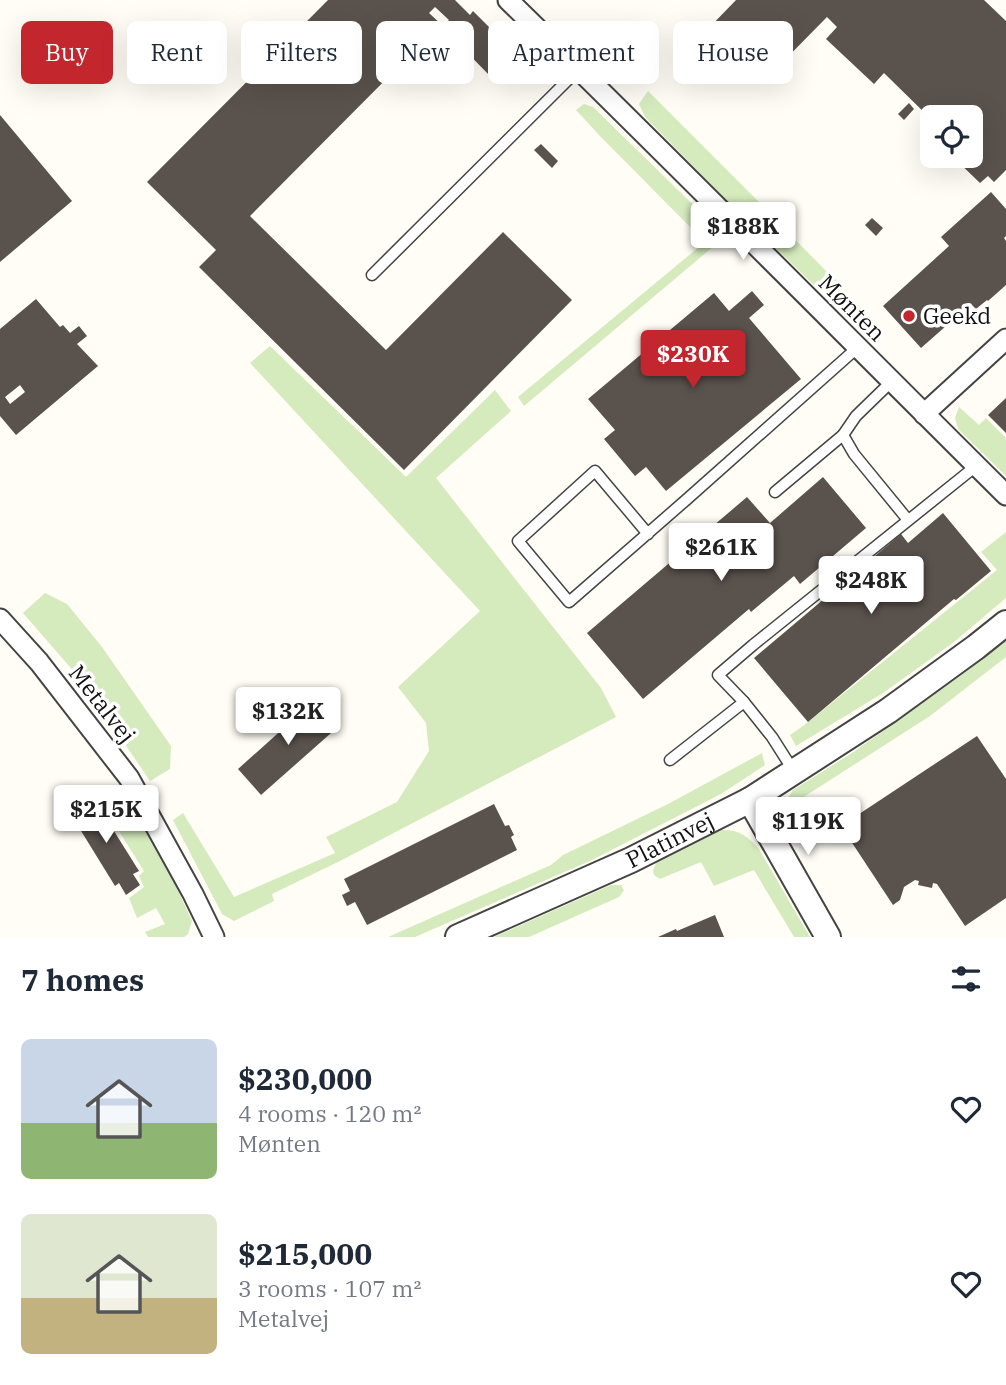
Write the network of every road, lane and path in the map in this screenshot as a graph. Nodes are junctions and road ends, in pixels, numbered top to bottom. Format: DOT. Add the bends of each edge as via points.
graph roads {
  1 [pos="508,0"];
  2 [pos="530,21"];
  3 [pos="564,84"];
  4 [pos="594,84"];
  5 [pos="372,275"];
  6 [pos="1006,339"];
  7 [pos="857,348"];
  8 [pos="891,382"];
  9 [pos="924,414"];
  10 [pos="843,435"];
  11 [pos="976,466"];
  12 [pos="775,492"];
  13 [pos="1006,495"];
  14 [pos="908,520"];
  15 [pos="648,534"];
  16 [pos="0,619"];
  17 [pos="1006,622"];
  18 [pos="744,702"];
  19 [pos="670,760"];
  20 [pos="794,771"];
  21 [pos="750,800"];
  22 [pos="214,937"];
  23 [pos="458,937"];
  24 [pos="828,937"];
  1 -- 2 [label="street, Mønten"];
  3 -- 5 [label="lane"];
  4 -- 7 [label="street, Mønten"];
  6 -- 9 [label="street"];
  7 -- 8 [label="street, Mønten"];
  7 -- 15 [label="lane"];
  8 -- 9 [label="street, Mønten"];
  8 -- 10 [label="lane"];
  9 -- 11 [label="street, Mønten"];
  10 -- 12 [label="lane"];
  10 -- 14 [label="lane"];
  11 -- 13 [label="street, Mønten"];
  11 -- 14 [label="lane"];
  14 -- 18 [label="lane" via="718,676"];
  15 -- 15 [label="lane" via="569,602 518,541 595,471"];
  16 -- 22 [label="street, Metalvej" via="129,778"];
  17 -- 20 [label="street, Platinvej" via="888,711"];
  18 -- 19 [label="lane"];
  18 -- 20 [label="lane"];
  20 -- 21 [label="street, Platinvej"];
  21 -- 23 [label="street, Platinvej" via="631,860"];
  21 -- 24 [label="street"];
}
